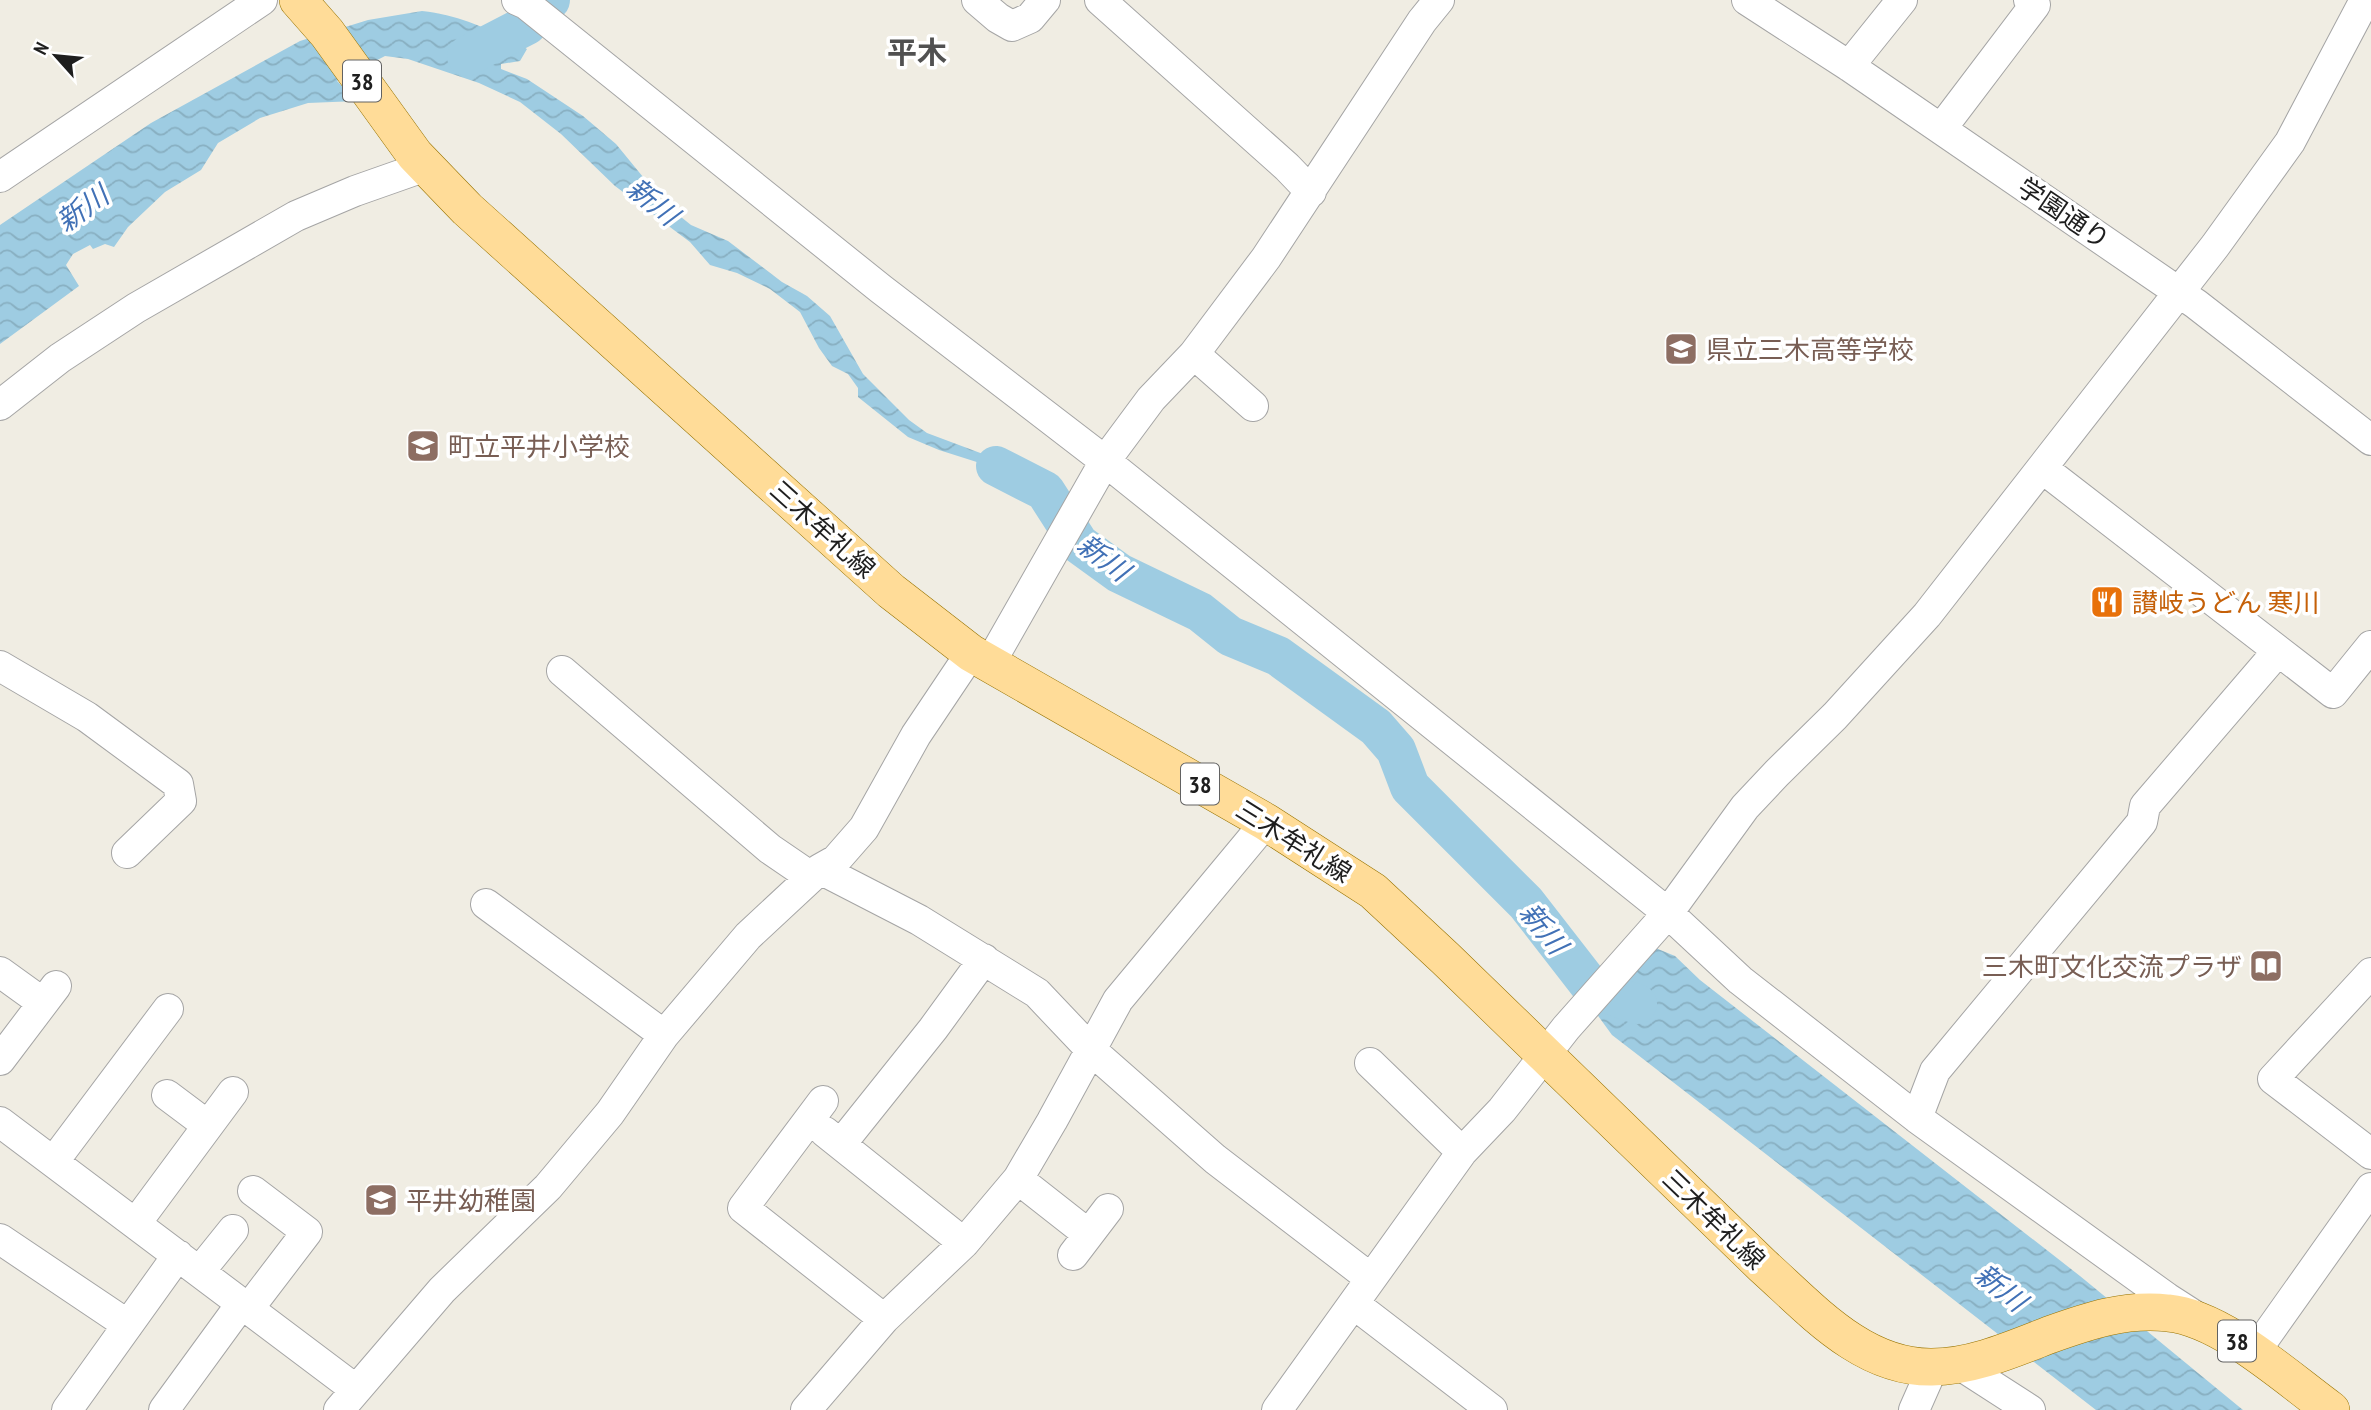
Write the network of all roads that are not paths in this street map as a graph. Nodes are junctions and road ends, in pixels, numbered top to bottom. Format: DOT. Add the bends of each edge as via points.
graph roads {
  1 [pos="262,0"];
  2 [pos="977,0"];
  3 [pos="1045,0"];
  4 [pos="1100,0"];
  5 [pos="1439,0"];
  6 [pos="1747,0"];
  7 [pos="1902,0"];
  8 [pos="2029,0"];
  9 [pos="2365,0"];
  10 [pos="521,2"];
  11 [pos="305,3"];
  12 [pos="1849,66"];
  13 [pos="1941,129"];
  14 [pos="421,160"];
  15 [pos="0,177"];
  16 [pos="1311,192"];
  17 [pos="2178,292"];
  18 [pos="1194,354"];
  19 [pos="0,405"];
  20 [pos="1253,406"];
  21 [pos="2371,440"];
  22 [pos="1102,468"];
  23 [pos="2042,468"];
  24 [pos="2371,646"];
  25 [pos="2278,651"];
  26 [pos="981,658"];
  27 [pos="0,666"];
  28 [pos="562,671"];
  29 [pos="1266,822"];
  30 [pos="127,853"];
  31 [pos="815,873"];
  32 [pos="486,904"];
  33 [pos="1668,913"];
  34 [pos="984,959"];
  35 [pos="0,972"];
  36 [pos="2371,974"];
  37 [pos="168,1009"];
  38 [pos="664,1035"];
  39 [pos="1556,1042"];
  40 [pos="1091,1050"];
  41 [pos="0,1060"];
  42 [pos="1370,1063"];
  43 [pos="233,1091"];
  44 [pos="167,1096"];
  45 [pos="1917,1118"];
  46 [pos="0,1122"];
  47 [pos="207,1125"];
  48 [pos="841,1144"];
  49 [pos="1462,1152"];
  50 [pos="2371,1154"];
  51 [pos="54,1161"];
  52 [pos="1018,1179"];
  53 [pos="2371,1188"];
  54 [pos="253,1191"];
  55 [pos="1108,1209"];
  56 [pos="136,1223"];
  57 [pos="233,1230"];
  58 [pos="0,1240"];
  59 [pos="964,1243"];
  60 [pos="189,1263"];
  61 [pos="1370,1278"];
  62 [pos="1354,1304"];
  63 [pos="245,1306"];
  64 [pos="884,1319"];
  65 [pos="2207,1324"];
  66 [pos="128,1325"];
  67 [pos="2254,1353"];
  68 [pos="1945,1365"];
  69 [pos="347,1399"];
  70 [pos="1472,1404"];
  71 [pos="67,1410"];
  72 [pos="164,1410"];
  73 [pos="806,1410"];
  74 [pos="1277,1410"];
  75 [pos="1914,1410"];
  76 [pos="2030,1410"];
  77 [pos="2330,1410"];
  1 -- 15 [label="street"];
  2 -- 3 [label="street" via="1012,26 1030,18"];
  4 -- 16 [label="street"];
  5 -- 16 [label="street"];
  6 -- 12 [label="street, 学園通り"];
  7 -- 12 [label="street"];
  8 -- 13 [label="street" via="2035,5"];
  9 -- 17 [label="street" via="2290,142"];
  10 -- 22 [label="street"];
  11 -- 14 [label="main road, 三木牟礼線 / 38"];
  12 -- 13 [label="street, 学園通り"];
  13 -- 17 [label="street, 学園通り"];
  14 -- 19 [label="street" via="296,216 136,308"];
  14 -- 26 [label="main road, 三木牟礼線 / 38" via="467,209 891,591"];
  16 -- 18 [label="street"];
  17 -- 21 [label="street, 学園通り"];
  17 -- 23 [label="street"];
  18 -- 20 [label="street"];
  18 -- 22 [label="street" via="1152,398"];
  22 -- 26 [label="street" via="1032,591"];
  22 -- 33 [label="street"];
  23 -- 25 [label="street"];
  23 -- 33 [label="street" via="1927,615 1745,807"];
  24 -- 25 [label="street" via="2333,693"];
  25 -- 45 [label="street" via="2145,806 2142,822 1935,1071"];
  26 -- 29 [label="main road, 三木牟礼線 / 38"];
  26 -- 31 [label="street" via="916,736 864,828 836,860"];
  27 -- 30 [label="street" via="87,717 178,784 181,801"];
  28 -- 31 [label="street" via="770,849"];
  29 -- 39 [label="main road, 三木牟礼線 / 38" via="1373,891"];
  29 -- 40 [label="street" via="1118,1000"];
  31 -- 34 [label="street" via="919,920"];
  31 -- 38 [label="street" via="748,936"];
  32 -- 38 [label="street"];
  33 -- 39 [label="street"];
  33 -- 45 [label="street" via="1740,980"];
  34 -- 40 [label="street" via="1037,993"];
  34 -- 48 [label="street"];
  35 -- 41 [label="street" via="50,995"];
  36 -- 50 [label="street" via="2273,1079"];
  37 -- 51 [label="street"];
  38 -- 69 [label="street" via="610,1113 548,1187 442,1290"];
  39 -- 49 [label="street"];
  39 -- 68 [label="main road, 三木牟礼線 / 38" via="1763,1266 1813,1311 1856,1345 1883,1359"];
  40 -- 52 [label="street"];
  40 -- 61 [label="street" via="1215,1159"];
  42 -- 49 [label="street"];
  43 -- 47 [label="street"];
  44 -- 47 [label="street"];
  45 -- 65 [label="street"];
  46 -- 51 [label="street"];
  47 -- 56 [label="street"];
  48 -- 59 [label="street"];
  48 -- 64 [label="street" via="816,1111 743,1208"];
  49 -- 61 [label="street"];
  51 -- 56 [label="street"];
  52 -- 55 [label="street" via="1080,1244"];
  52 -- 59 [label="street"];
  53 -- 67 [label="street"];
  54 -- 63 [label="street" via="307,1232"];
  56 -- 60 [label="street"];
  57 -- 60 [label="street"];
  58 -- 66 [label="street"];
  59 -- 64 [label="street"];
  60 -- 63 [label="street"];
  60 -- 66 [label="street"];
  61 -- 62 [label="street"];
  62 -- 70 [label="street"];
  62 -- 74 [label="street"];
  63 -- 69 [label="street"];
  63 -- 72 [label="street"];
  64 -- 73 [label="street"];
  65 -- 67 [label="main road, 三木牟礼線 / 38"];
  65 -- 68 [label="main road, 三木牟礼線 / 38" via="2170,1312 2127,1312 1995,1355"];
  66 -- 71 [label="street"];
  67 -- 77 [label="main road, 三木牟礼線 / 38"];
  68 -- 75 [label="street"];
  68 -- 76 [label="street"];
}
